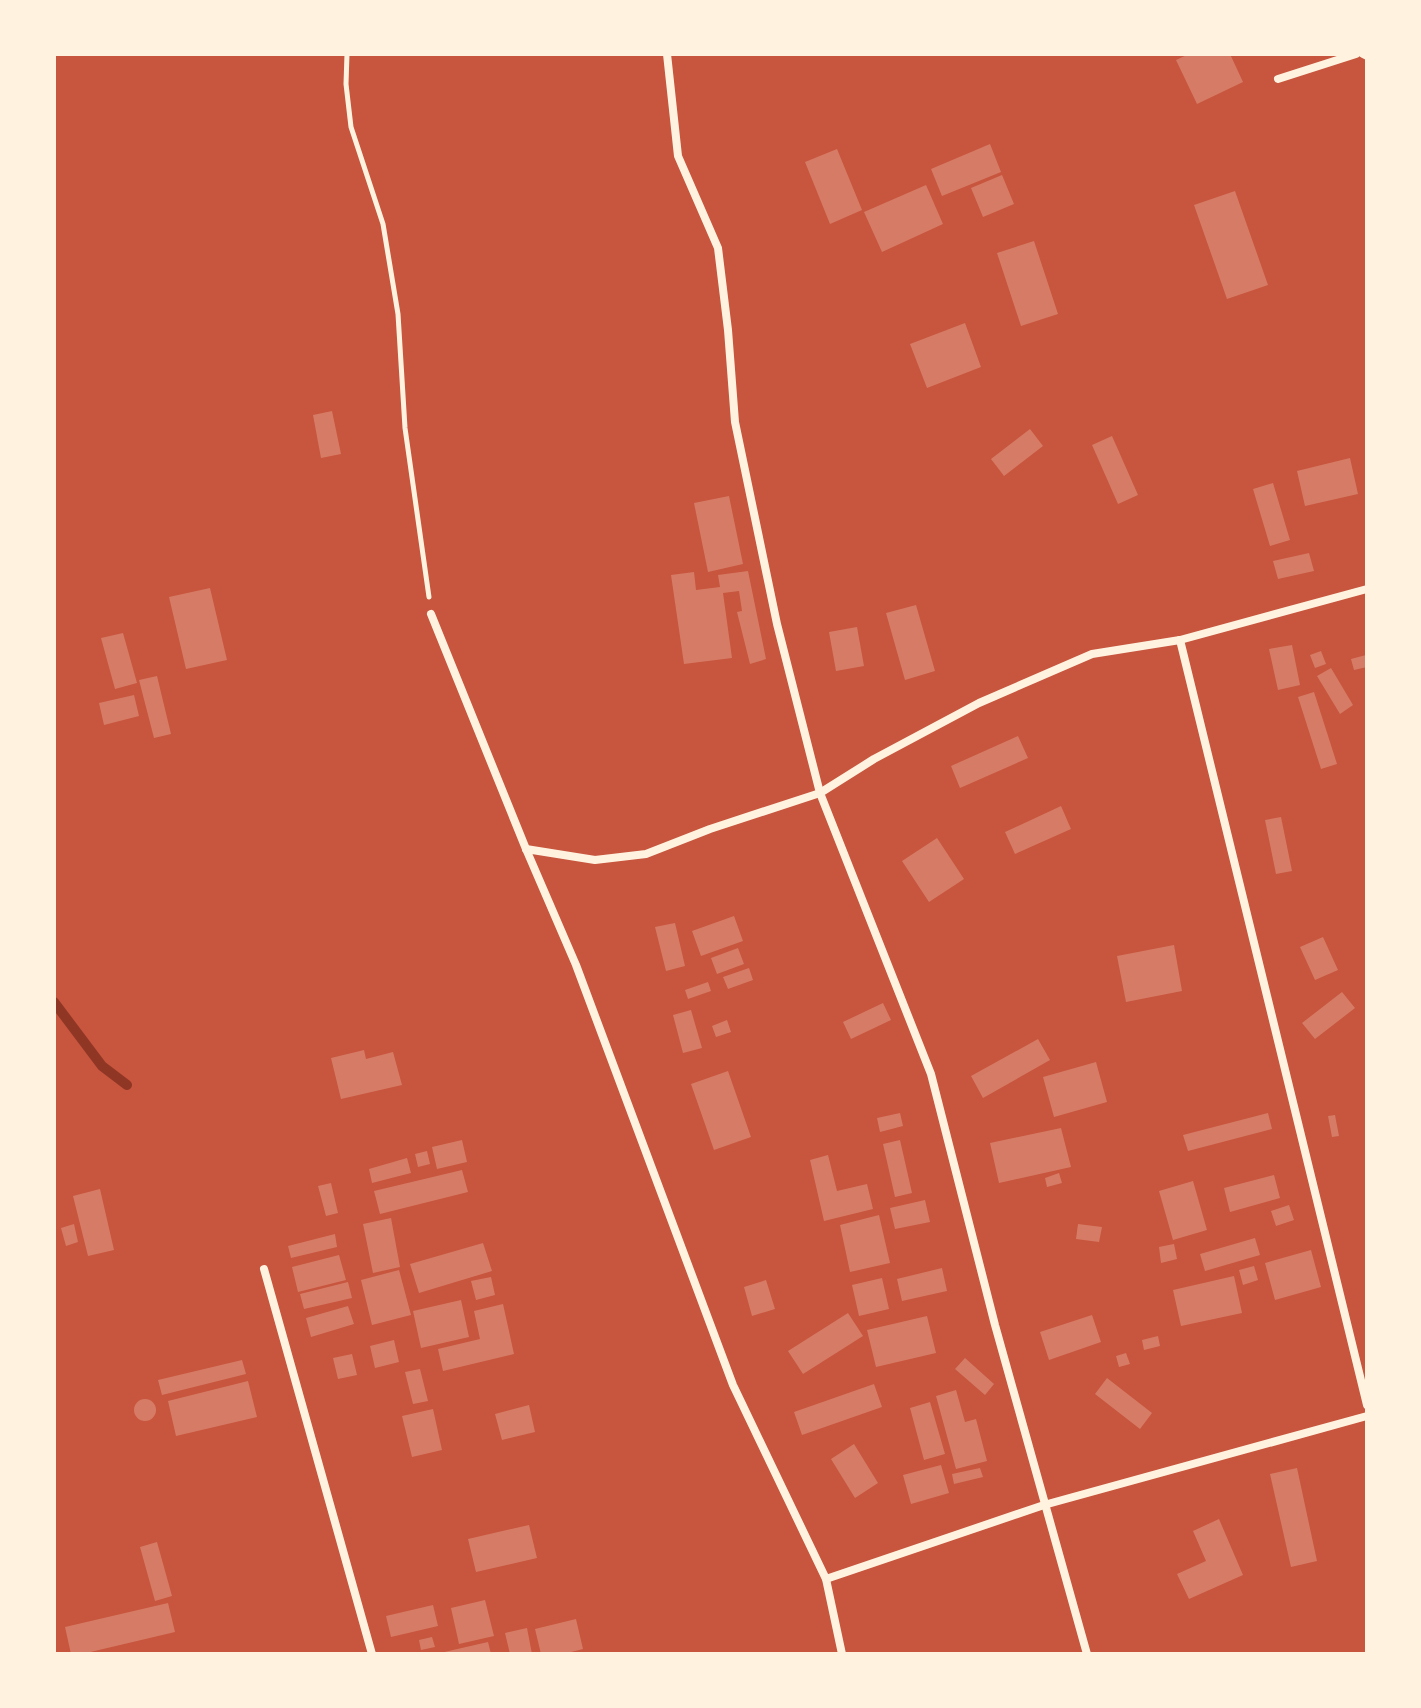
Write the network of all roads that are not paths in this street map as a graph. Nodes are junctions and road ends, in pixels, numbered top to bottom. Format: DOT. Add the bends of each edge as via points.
graph roads {
  1 [pos="667,54"];
  2 [pos="1356,54"];
  3 [pos="1278,79"];
  4 [pos="1367,589"];
  5 [pos="431,614"];
  6 [pos="1180,640"];
  7 [pos="820,793"];
  8 [pos="526,849"];
  9 [pos="264,1269"];
  10 [pos="1367,1405"];
  11 [pos="1367,1416"];
  12 [pos="1044,1505"];
  13 [pos="826,1579"];
  14 [pos="372,1654"];
  15 [pos="842,1654"];
  16 [pos="1087,1654"];
  1 -- 7 [label="street" via="678,156 718,248 735,422 777,624"];
  2 -- 3 [label="street"];
  4 -- 6 [label="street"];
  5 -- 8 [label="street"];
  6 -- 7 [label="street" via="1092,654 979,703"];
  6 -- 10 [label="street"];
  7 -- 8 [label="street" via="646,854 595,860"];
  7 -- 12 [label="street" via="931,1074"];
  8 -- 13 [label="street" via="576,965 733,1385"];
  9 -- 14 [label="street"];
  11 -- 12 [label="street"];
  12 -- 13 [label="street"];
  12 -- 16 [label="street"];
  13 -- 15 [label="street"];
}
